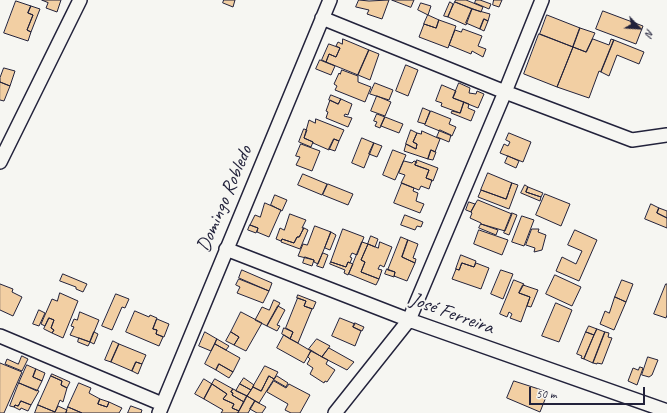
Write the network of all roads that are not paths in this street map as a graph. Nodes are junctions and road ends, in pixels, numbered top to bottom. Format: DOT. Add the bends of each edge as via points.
graph roads {
  1 [pos="80,0"];
  2 [pos="330,0"];
  3 [pos="542,0"];
  4 [pos="322,18"];
  5 [pos="505,92"];
  6 [pos="667,135"];
  7 [pos="0,162"];
  8 [pos="226,249"];
  9 [pos="409,320"];
  10 [pos="0,336"];
  11 [pos="160,408"];
  12 [pos="667,411"];
  13 [pos="335,413"];
  1 -- 7 [label="street"];
  2 -- 4 [label="street, Domingo Robledo"];
  3 -- 5 [label="street"];
  4 -- 5 [label="street"];
  4 -- 8 [label="street, Domingo Robledo"];
  5 -- 6 [label="street" via="632,140"];
  5 -- 9 [label="street"];
  8 -- 9 [label="street, José Ferreira"];
  8 -- 11 [label="street, Domingo Robledo"];
  9 -- 12 [label="street, José Ferreira"];
  9 -- 13 [label="street"];
  10 -- 11 [label="street"];
}
